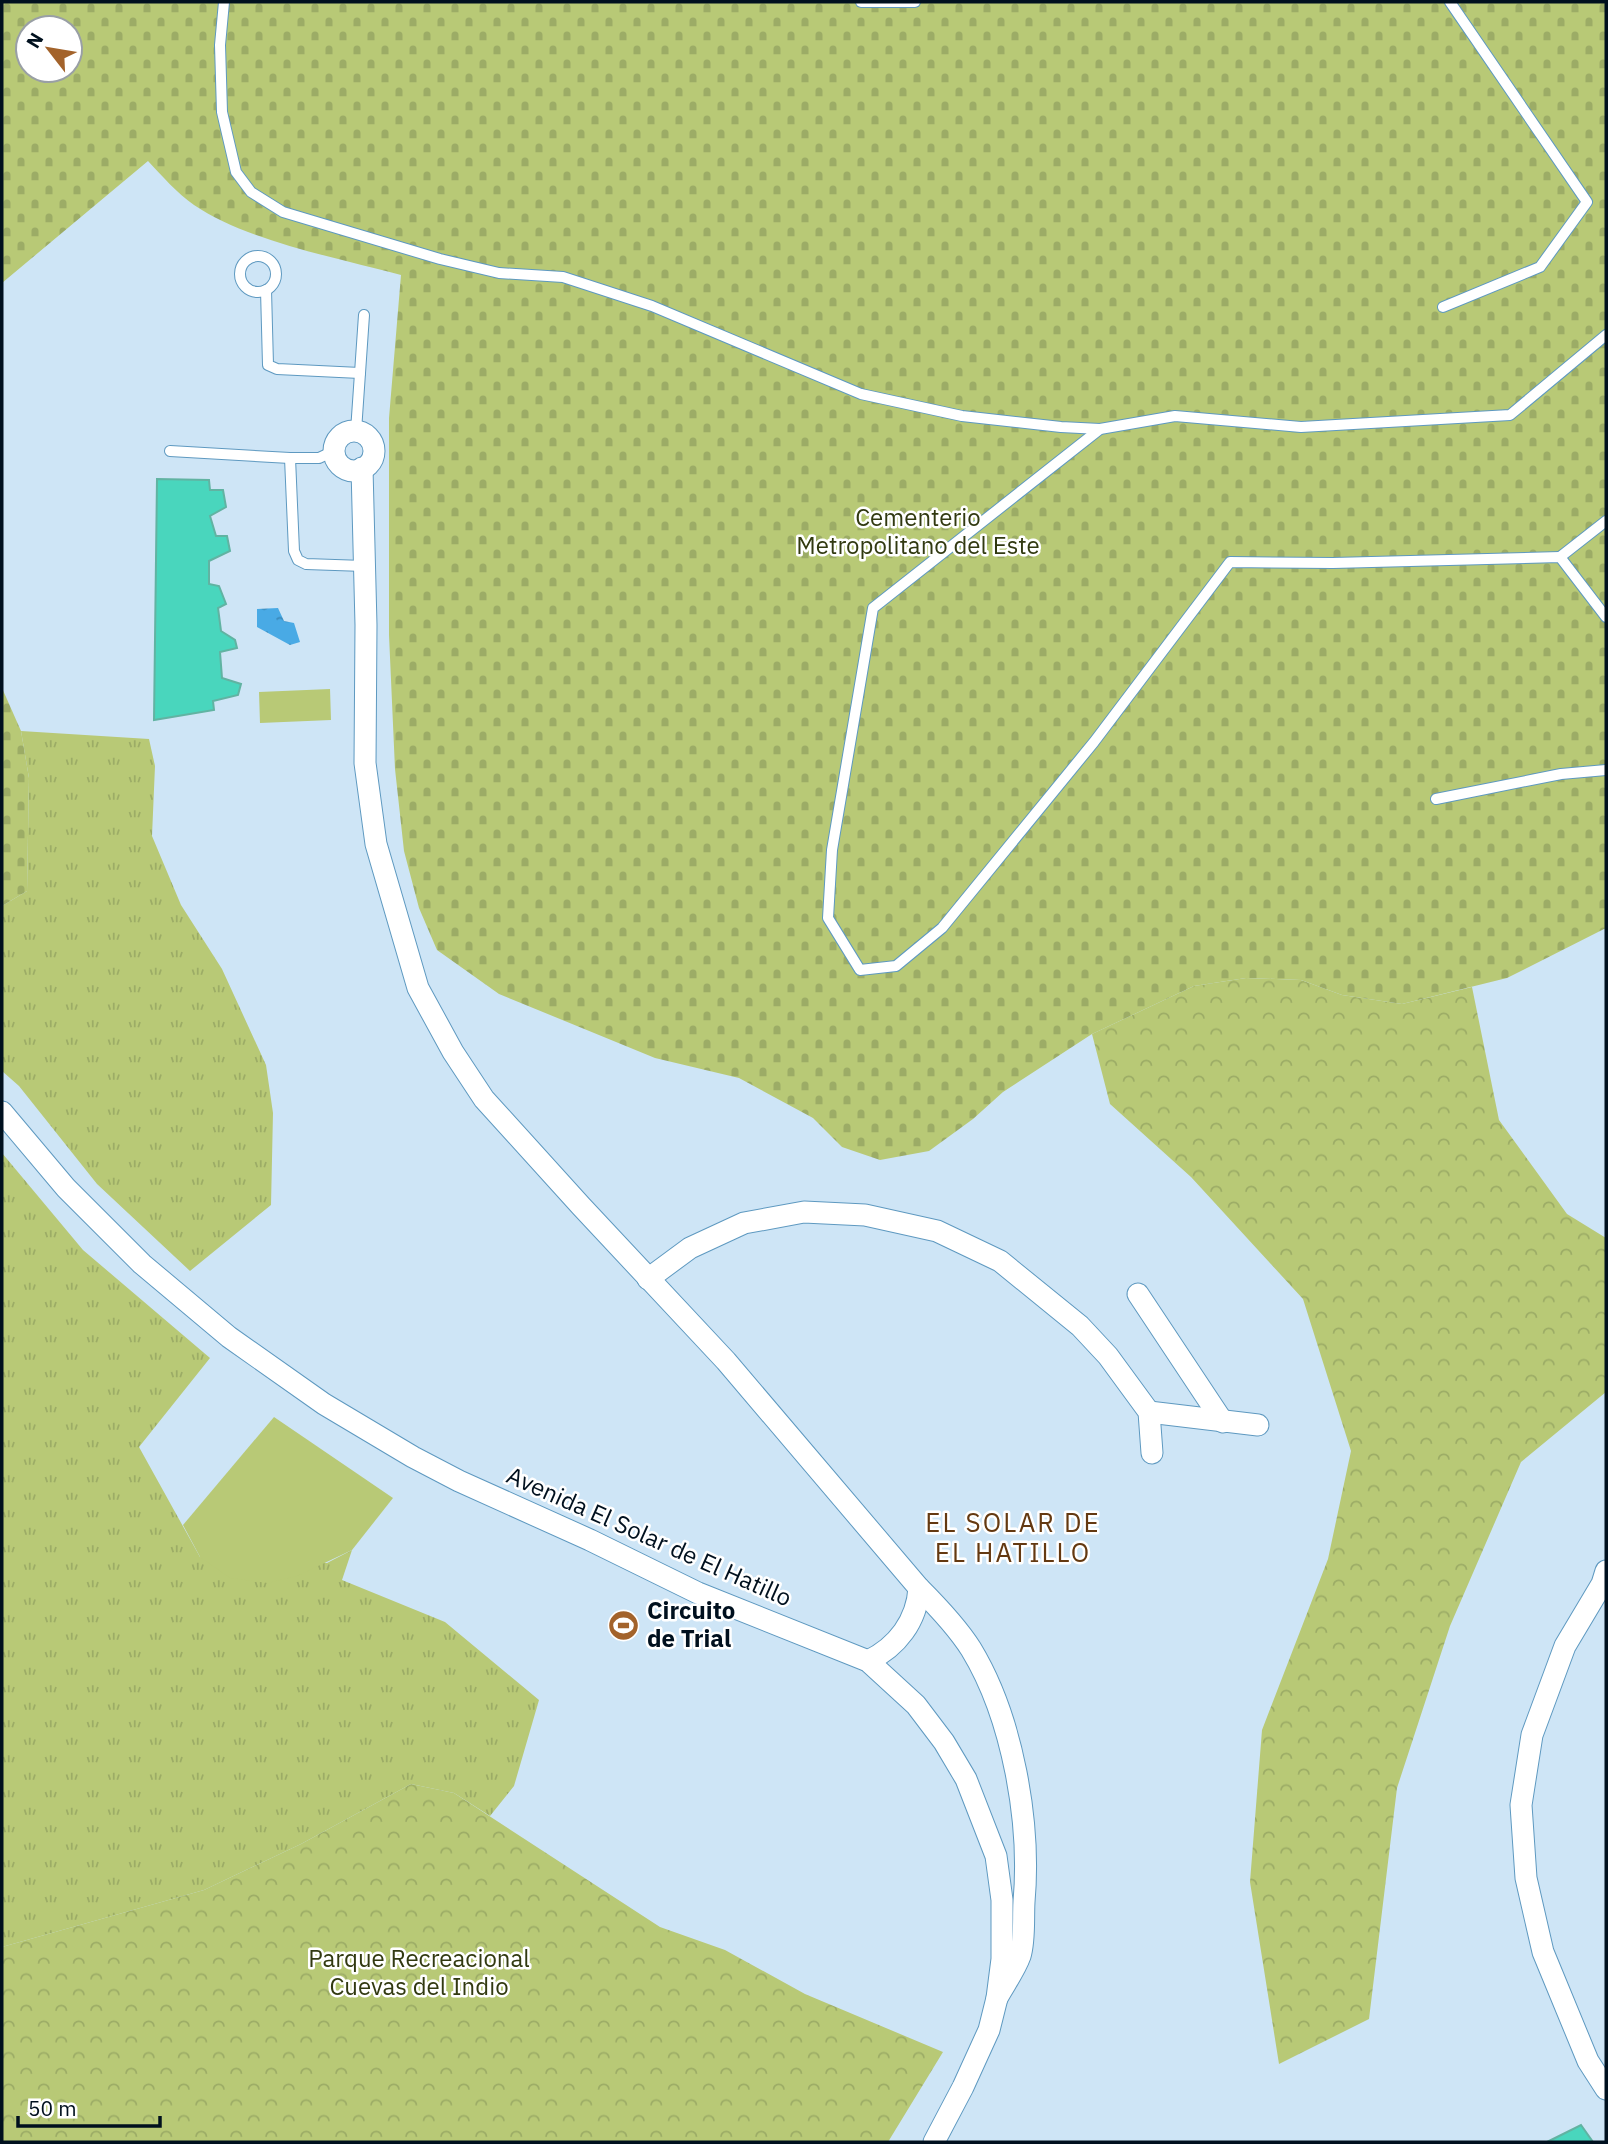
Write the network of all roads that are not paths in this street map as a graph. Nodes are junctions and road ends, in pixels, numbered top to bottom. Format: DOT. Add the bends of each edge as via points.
graph roads {
  1 [pos="224,2"];
  2 [pos="861,2"];
  3 [pos="915,2"];
  4 [pos="1450,2"];
  5 [pos="266,290"];
  6 [pos="1443,307"];
  7 [pos="364,315"];
  8 [pos="1606,335"];
  9 [pos="360,373"];
  10 [pos="1100,429"];
  11 [pos="356,431"];
  12 [pos="170,451"];
  13 [pos="334,451"];
  14 [pos="290,458"];
  15 [pos="362,468"];
  16 [pos="1606,521"];
  17 [pos="1560,557"];
  18 [pos="365,566"];
  19 [pos="1606,617"];
  20 [pos="1606,770"];
  21 [pos="1436,799"];
  22 [pos="2,1112"];
  23 [pos="648,1279"];
  24 [pos="1138,1294"];
  25 [pos="1149,1412"];
  26 [pos="1223,1422"];
  27 [pos="1258,1424"];
  28 [pos="1152,1452"];
  29 [pos="1606,1571"];
  30 [pos="919,1588"];
  31 [pos="869,1661"];
  32 [pos="997,1998"];
  33 [pos="1606,2089"];
  34 [pos="934,2142"];
  1 -- 10 [label="lane" via="222,112 236,172 251,192 283,212 499,273 563,277 652,306 861,394 962,416"];
  2 -- 3 [label="lane"];
  4 -- 6 [label="lane" via="1587,202 1540,267"];
  5 -- 9 [label="lane" via="268,365"];
  7 -- 9 [label="lane"];
  8 -- 10 [label="lane" via="1510,415 1301,427 1175,416"];
  9 -- 11 [label="lane"];
  10 -- 17 [label="lane" via="873,608 832,850 828,918 860,970 896,966 942,928 1094,742 1230,562"];
  11 -- 13 [label="street" via="343,434"];
  11 -- 15 [label="street" via="367,436 373,447 371,459"];
  12 -- 14 [label="lane"];
  13 -- 14 [label="lane" via="319,458"];
  13 -- 15 [label="street" via="343,468"];
  14 -- 18 [label="lane" via="298,560"];
  15 -- 18 [label="street"];
  16 -- 17 [label="lane"];
  17 -- 19 [label="lane"];
  18 -- 23 [label="street" via="365,762 376,844 418,988 484,1100"];
  20 -- 21 [label="lane" via="1561,774"];
  22 -- 31 [label="street, Avenida El Solar de El Hatillo" via="74,1196 142,1264 229,1337 324,1404 459,1481 698,1592"];
  23 -- 25 [label="street" via="690,1248 744,1223 804,1212 864,1215 937,1231 1000,1261 1049,1299 1108,1356"];
  23 -- 30 [label="street" via="726,1361"];
  24 -- 26 [label="street"];
  25 -- 26 [label="street"];
  25 -- 28 [label="street"];
  26 -- 27 [label="street"];
  29 -- 33 [label="street" via="1565,1646 1532,1735 1521,1805 1526,1878 1543,1952 1588,2061"];
  30 -- 31 [label="street" via="909,1623 891,1646"];
  30 -- 32 [label="street" via="944,1614 982,1670 1013,1766 1023,1821 1026,1882 1020,1955"];
  31 -- 32 [label="street, Avenida El Solar de El Hatillo" via="923,1714 956,1760 977,1805 1000,1879 1002,1959"];
  32 -- 34 [label="street, Avenida El Solar de El Hatillo" via="989,2030"];
}
